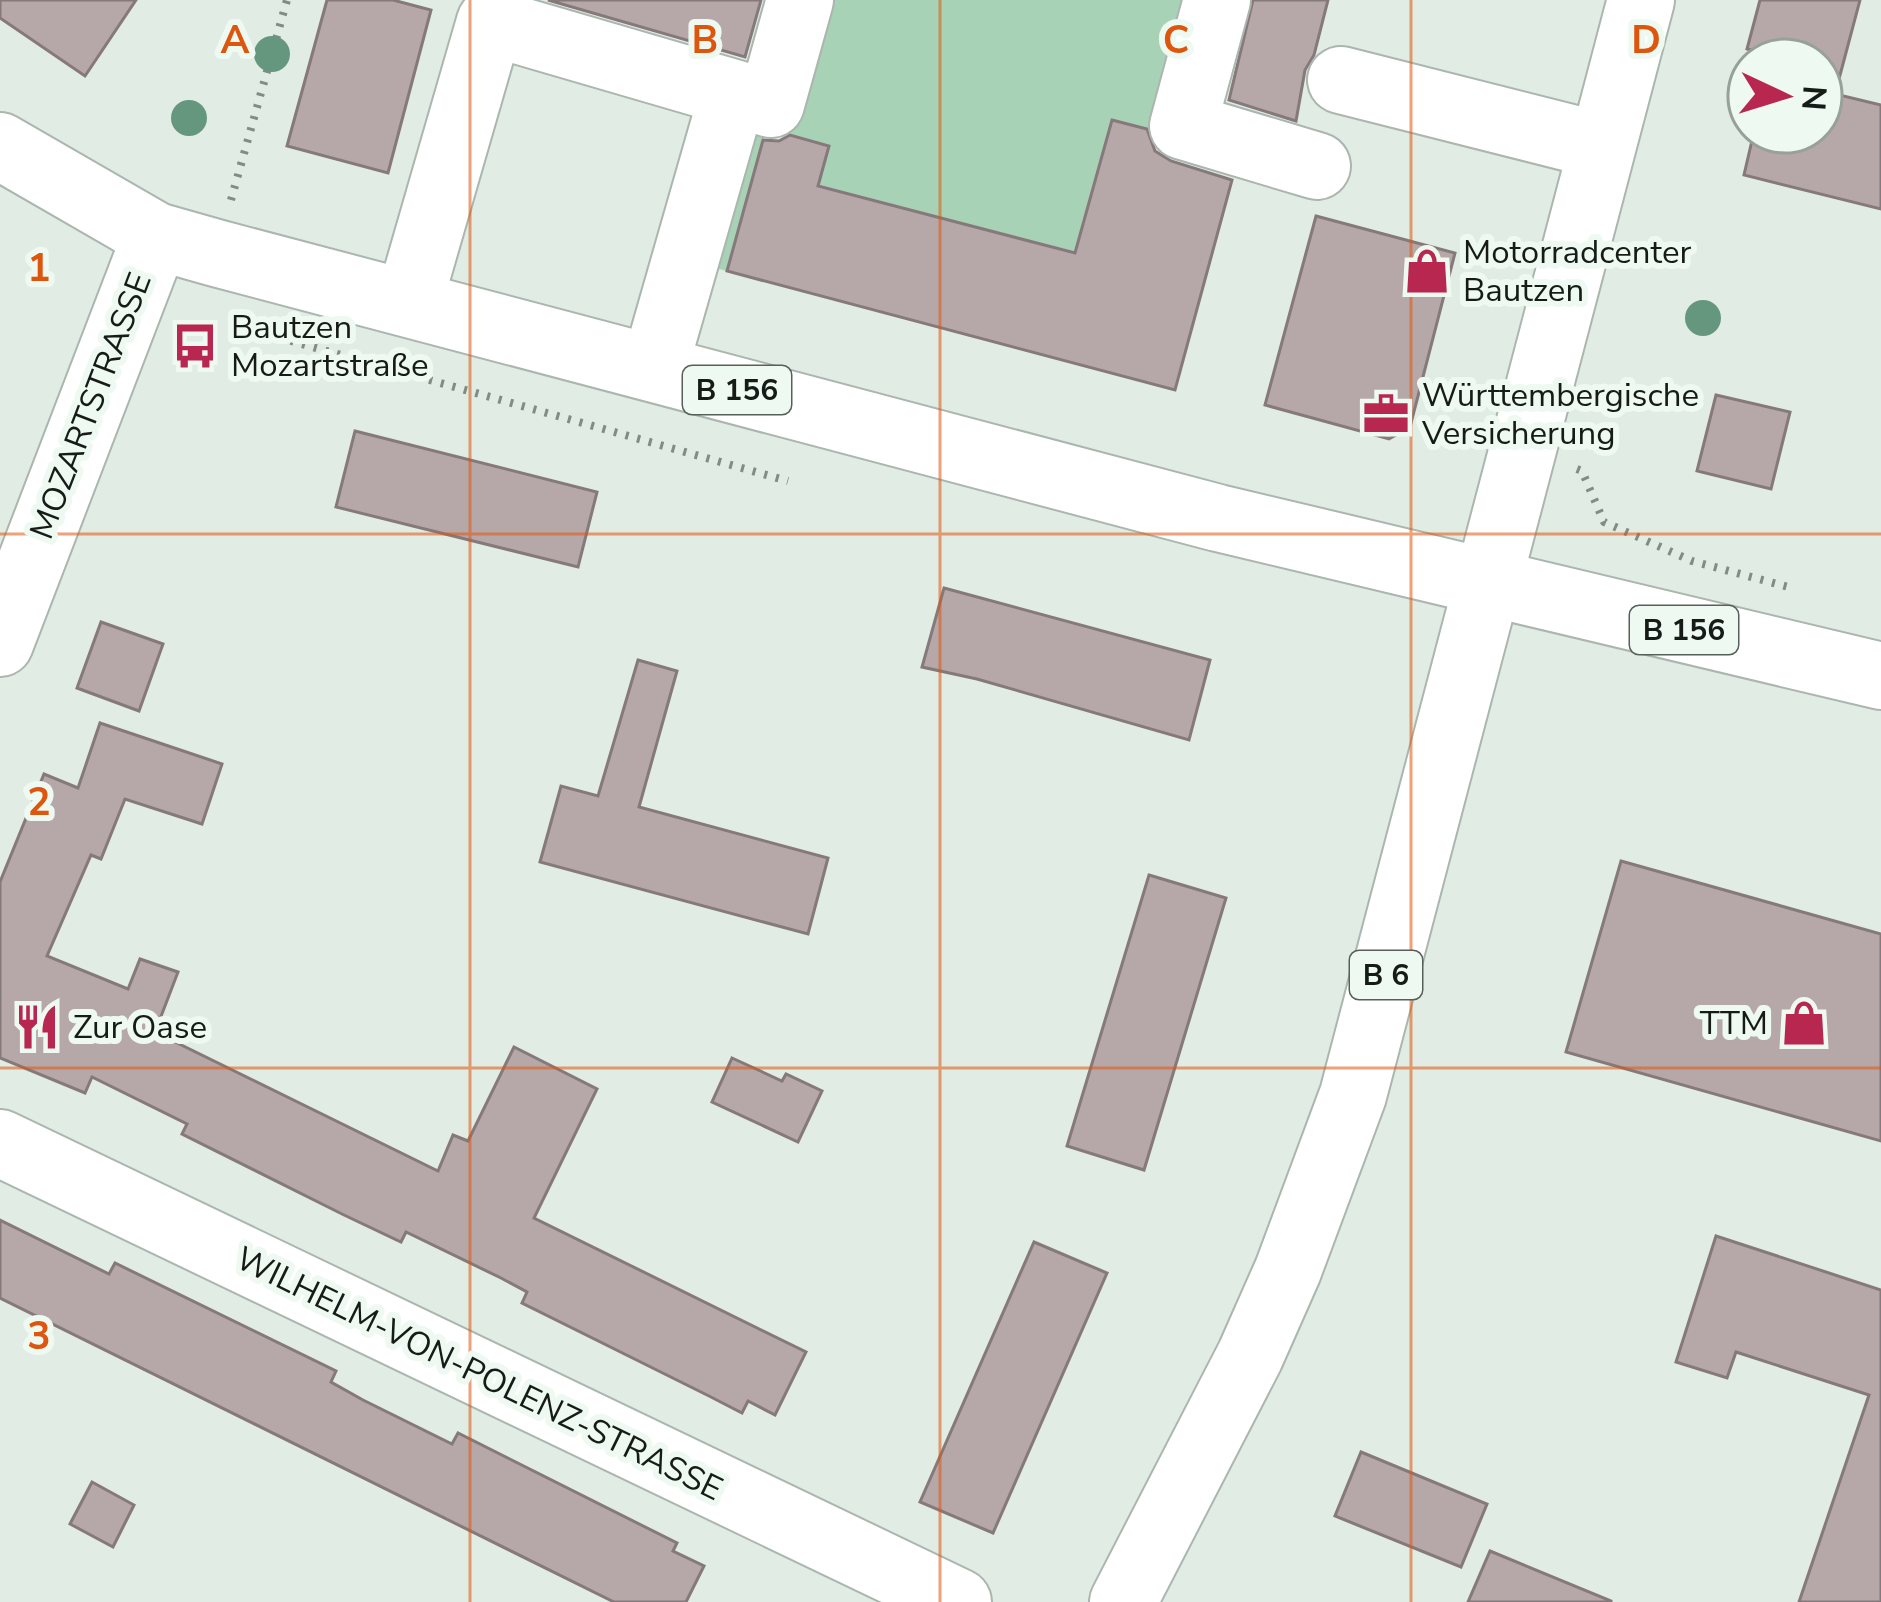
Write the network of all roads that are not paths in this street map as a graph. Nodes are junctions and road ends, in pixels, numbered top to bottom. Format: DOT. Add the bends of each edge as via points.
graph roads {
  1 [pos="800,0"];
  2 [pos="1217,0"];
  3 [pos="1641,0"];
  4 [pos="482,11"];
  5 [pos="1341,80"];
  6 [pos="733,94"];
  7 [pos="0,146"];
  8 [pos="1602,146"];
  9 [pos="1317,166"];
  10 [pos="738,182"];
  11 [pos="186,244"];
  12 [pos="409,302"];
  13 [pos="670,371"];
  14 [pos="1488,582"];
  15 [pos="0,643"];
  16 [pos="1881,676"];
  17 [pos="0,1143"];
  18 [pos="958,1602"];
  19 [pos="1123,1602"];
  1 -- 6 [label="main road" via="771,104"];
  2 -- 9 [label="main road" via="1183,127"];
  3 -- 8 [label="main road"];
  4 -- 6 [label="main road" via="627,72"];
  4 -- 12 [label="main road"];
  5 -- 8 [label="main road"];
  6 -- 13 [label="main road"];
  7 -- 11 [label="main road, B 156"];
  8 -- 14 [label="main road"];
  10 -- 13 [label="main road"];
  11 -- 12 [label="main road, B 156"];
  11 -- 15 [label="main road, MOZARTSTRASSE"];
  12 -- 13 [label="main road, B 156"];
  13 -- 14 [label="main road, B 156"];
  14 -- 16 [label="main road, B 156"];
  14 -- 19 [label="main road, B 6" via="1353,1095 1250,1356"];
  17 -- 18 [label="main road, WILHELM-VON-POLENZ-STRASSE"];
}
